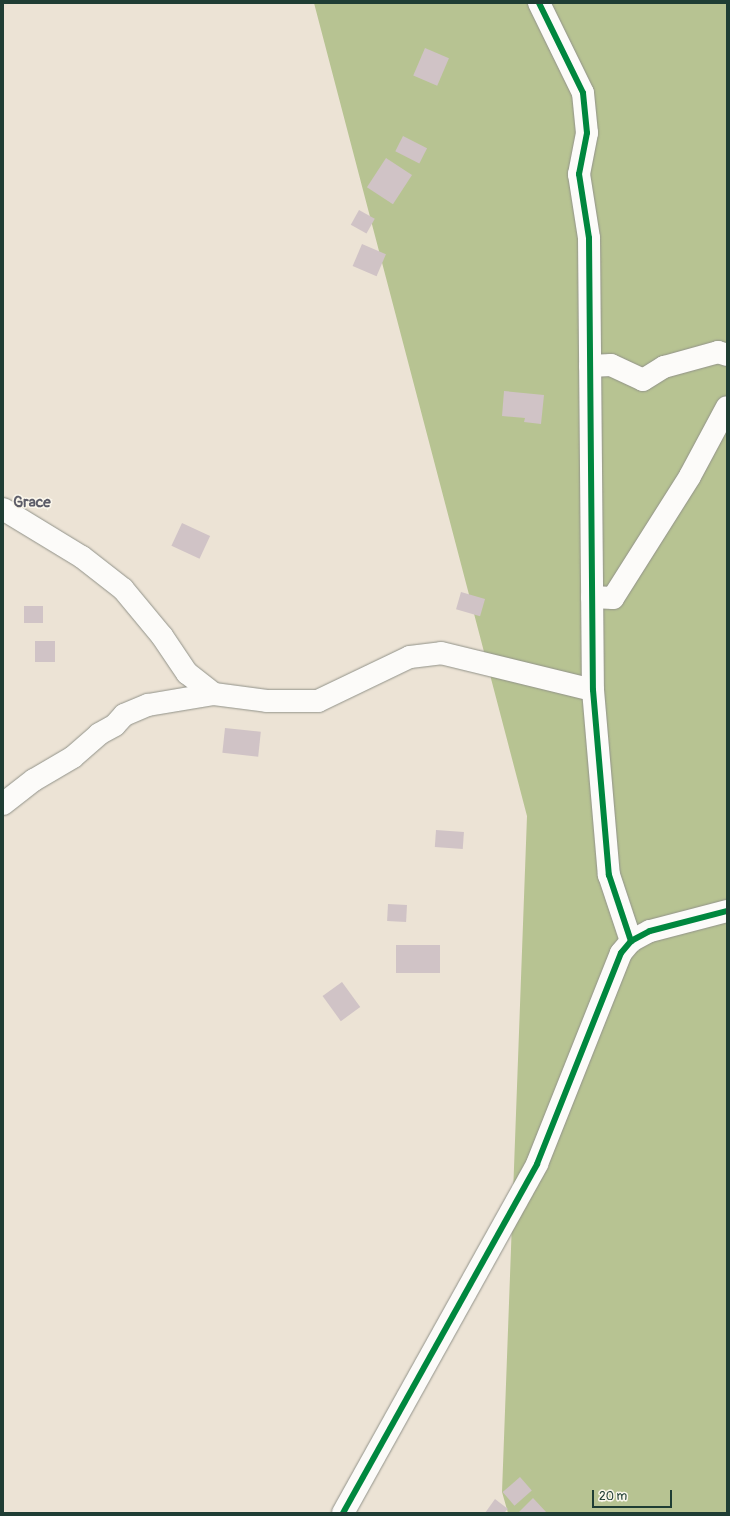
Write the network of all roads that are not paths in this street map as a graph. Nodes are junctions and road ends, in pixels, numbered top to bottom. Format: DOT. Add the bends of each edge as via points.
graph roads {
  1 [pos="539,3"];
  2 [pos="727,355"];
  3 [pos="590,366"];
  4 [pos="727,408"];
  5 [pos="3,509"];
  6 [pos="592,597"];
  7 [pos="593,690"];
  8 [pos="214,694"];
  9 [pos="3,804"];
  10 [pos="727,911"];
  11 [pos="631,941"];
  12 [pos="343,1513"];
  1 -- 3 [label="street" via="583,93 587,133 579,174 589,238"];
  2 -- 3 [label="street" via="718,352 664,367 643,380 611,365"];
  3 -- 6 [label="street"];
  4 -- 6 [label="street" via="690,476 613,598"];
  5 -- 8 [label="street" via="82,557 123,590 162,636 187,673"];
  6 -- 7 [label="street"];
  7 -- 8 [label="street" via="441,653 410,657 361,678 318,701 266,701"];
  7 -- 11 [label="street" via="609,875"];
  8 -- 9 [label="street" via="148,705 124,715 115,725 99,734 72,757 34,780"];
  10 -- 11 [label="street" via="650,931"];
  11 -- 12 [label="street" via="621,953 537,1164"];
}
